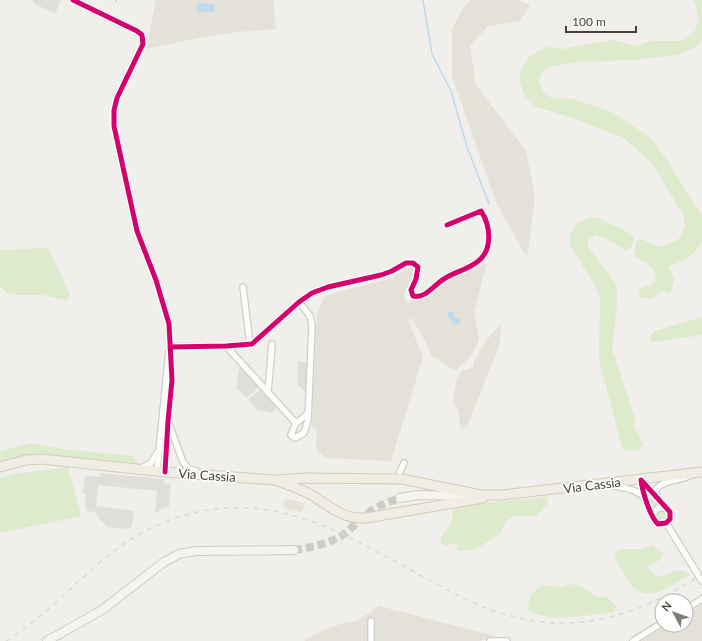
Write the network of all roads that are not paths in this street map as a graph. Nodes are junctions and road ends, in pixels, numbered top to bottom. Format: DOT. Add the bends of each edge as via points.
graph roads {
  1 [pos="73,0"];
  2 [pos="447,225"];
  3 [pos="243,287"];
  4 [pos="300,302"];
  5 [pos="250,344"];
  6 [pos="272,344"];
  7 [pos="226,346"];
  8 [pos="172,349"];
  9 [pos="268,392"];
  10 [pos="308,414"];
  11 [pos="168,421"];
  12 [pos="295,422"];
  13 [pos="160,440"];
  14 [pos="167,440"];
  15 [pos="175,441"];
  16 [pos="158,451"];
  17 [pos="404,463"];
  18 [pos="0,467"];
  19 [pos="139,469"];
  20 [pos="161,472"];
  21 [pos="400,472"];
  22 [pos="698,472"];
  23 [pos="212,476"];
  24 [pos="275,480"];
  25 [pos="641,480"];
  26 [pos="606,484"];
  27 [pos="481,495"];
  28 [pos="502,495"];
  29 [pos="400,498"];
  30 [pos="645,498"];
  31 [pos="658,499"];
  32 [pos="668,510"];
  33 [pos="653,518"];
  34 [pos="666,523"];
  35 [pos="294,550"];
  36 [pos="702,582"];
  37 [pos="372,621"];
  38 [pos="654,628"];
  39 [pos="47,641"];
  40 [pos="371,641"];
  41 [pos="490,641"];
  42 [pos="507,641"];
  43 [pos="633,641"];
  1 -- 8 [label="street" via="137,31 143,37 142,48 117,98 114,126 137,231 168,318"];
  2 -- 4 [label="street" via="481,211 488,228 486,251 477,262 445,279 425,294 413,296 410,290 418,268 414,262 406,263 381,275 319,290"];
  3 -- 5 [label="street"];
  4 -- 5 [label="street"];
  4 -- 10 [label="street" via="310,316 312,325"];
  5 -- 7 [label="street"];
  6 -- 9 [label="street"];
  7 -- 8 [label="street"];
  7 -- 9 [label="street"];
  8 -- 11 [label="street"];
  8 -- 13 [label="street" via="168,355"];
  9 -- 12 [label="street"];
  10 -- 12 [label="street"];
  10 -- 12 [label="street" via="304,433 295,438 291,435"];
  11 -- 14 [label="street"];
  11 -- 15 [label="street"];
  13 -- 14 [label="street"];
  13 -- 16 [label="street"];
  14 -- 15 [label="street"];
  14 -- 20 [label="street"];
  15 -- 23 [label="street" via="185,466"];
  16 -- 19 [label="street" via="151,463"];
  16 -- 20 [label="street"];
  17 -- 21 [label="street"];
  18 -- 19 [label="main road, Via Cassia" via="37,459"];
  19 -- 20 [label="main road, Via Cassia"];
  20 -- 23 [label="main road, Via Cassia"];
  22 -- 25 [label="main road, Via Cassia"];
  22 -- 31 [label="street" via="660,485 656,490"];
  23 -- 24 [label="main road, Via Cassia"];
  24 -- 27 [label="main road, Via Cassia" via="402,479"];
  24 -- 28 [label="main road" via="305,492 340,514 357,518"];
  25 -- 26 [label="main road, Via Cassia"];
  25 -- 30 [label="street"];
  25 -- 31 [label="street"];
  26 -- 28 [label="main road, Via Cassia"];
  26 -- 30 [label="street" via="630,488"];
  27 -- 28 [label="main road, Via Cassia"];
  27 -- 29 [label="main road" via="418,495"];
  30 -- 33 [label="street"];
  31 -- 32 [label="street"];
  32 -- 33 [label="street" via="658,508"];
  32 -- 34 [label="street" via="670,517"];
  33 -- 34 [label="street" via="658,524"];
  34 -- 36 [label="street"];
  35 -- 39 [label="main road" via="196,551 179,554 164,562 102,610"];
  37 -- 40 [label="street"];
  38 -- 43 [label="street"];
  41 -- 42 [label="street"];
}
